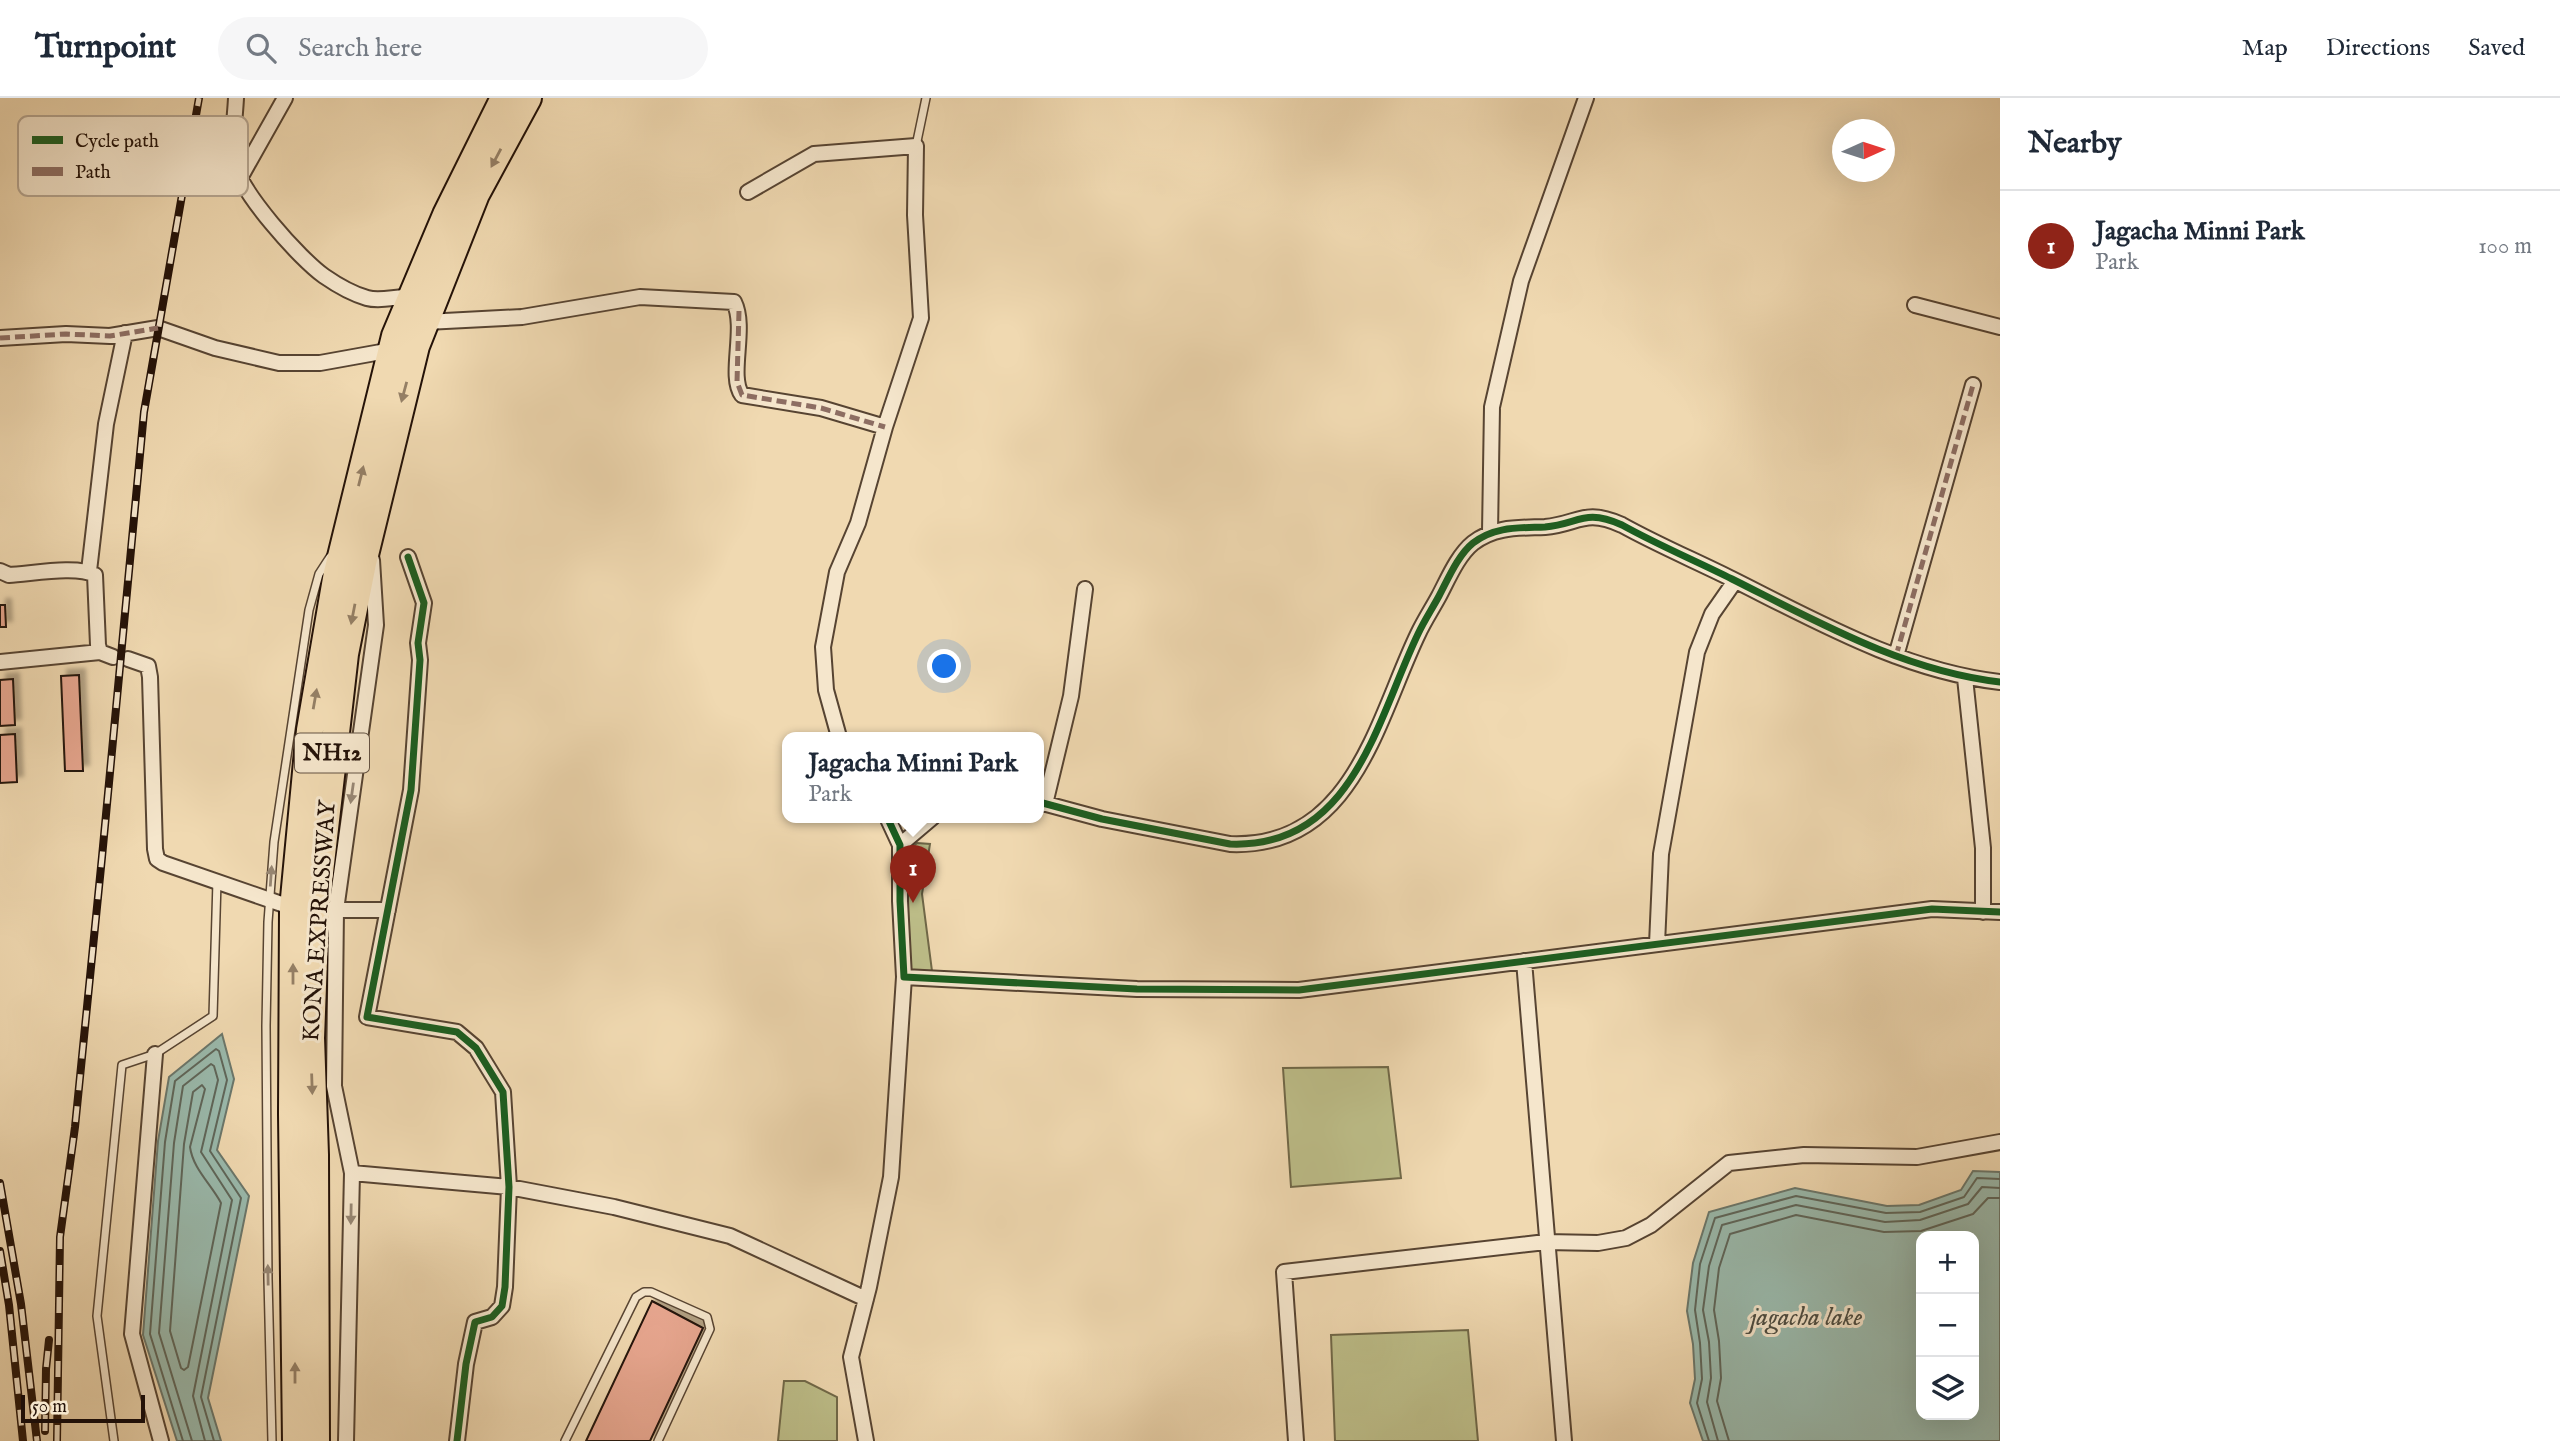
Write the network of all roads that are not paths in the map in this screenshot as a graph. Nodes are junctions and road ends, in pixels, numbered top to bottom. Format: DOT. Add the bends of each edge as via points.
graph roads {
  1 [pos="236,98"];
  2 [pos="285,98"];
  3 [pos="926,98"];
  4 [pos="1587,98"];
  5 [pos="508,99"];
  6 [pos="235,116"];
  7 [pos="916,146"];
  8 [pos="248,164"];
  9 [pos="248,192"];
  10 [pos="748,192"];
  11 [pos="410,297"];
  12 [pos="1915,304"];
  13 [pos="2000,327"];
  14 [pos="125,333"];
  15 [pos="0,338"];
  16 [pos="407,338"];
  17 [pos="1973,385"];
  18 [pos="885,427"];
  19 [pos="359,530"];
  20 [pos="1490,532"];
  21 [pos="408,557"];
  22 [pos="0,571"];
  23 [pos="89,571"];
  24 [pos="1735,580"];
  25 [pos="1085,589"];
  26 [pos="114,656"];
  27 [pos="1896,656"];
  28 [pos="0,662"];
  29 [pos="1965,678"];
  30 [pos="2000,682"];
  31 [pos="838,732"];
  32 [pos="1044,796"];
  33 [pos="1044,804"];
  34 [pos="890,823"];
  35 [pos="926,823"];
  36 [pos="900,845"];
  37 [pos="217,881"];
  38 [pos="304,907"];
  39 [pos="388,910"];
  40 [pos="1983,912"];
  41 [pos="2000,912"];
  42 [pos="1657,944"];
  43 [pos="1524,961"];
  44 [pos="904,977"];
  45 [pos="155,1054"];
  46 [pos="2000,1142"];
  47 [pos="352,1173"];
  48 [pos="509,1187"];
  49 [pos="1546,1242"];
  50 [pos="866,1299"];
  51 [pos="114,1441"];
  52 [pos="161,1441"];
  53 [pos="272,1441"];
  54 [pos="296,1441"];
  55 [pos="316,1441"];
  56 [pos="346,1441"];
  57 [pos="457,1441"];
  58 [pos="565,1441"];
  59 [pos="659,1441"];
  60 [pos="866,1441"];
  61 [pos="1296,1441"];
  62 [pos="1564,1441"];
  1 -- 6 [label="street"];
  2 -- 8 [label="street"];
  3 -- 7 [label="lane"];
  4 -- 20 [label="street" via="1521,281 1492,407"];
  5 -- 11 [label="highway, KONA EXPRESSWAY / NH12" via="446,215"];
  5 -- 16 [label="highway, KONA EXPRESSWAY / NH12, one-way" via="477,194"];
  7 -- 10 [label="street" via="814,154"];
  7 -- 18 [label="street" via="921,318"];
  9 -- 11 [label="street" via="323,275 369,299"];
  11 -- 16 [label="highway, KONA EXPRESSWAY / NH12"];
  12 -- 13 [label="street"];
  14 -- 15 [label="street"];
  14 -- 16 [label="street" via="158,328 279,363 320,363"];
  14 -- 23 [label="street" via="106,424"];
  16 -- 18 [label="street" via="640,297 727,300 739,311 737,382 742,395 821,408"];
  16 -- 19 [label="highway, KONA EXPRESSWAY / NH12"];
  17 -- 27 [label="street"];
  18 -- 31 [label="street" via="858,523 837,572 823,647 826,690"];
  19 -- 38 [label="highway, KONA EXPRESSWAY / NH12" via="345,654"];
  38 -- 19 [label="lane, one-way" via="274,842 309,610 319,574"];
  20 -- 24 [label="street" via="1548,527 1597,516"];
  20 -- 33 [label="street" via="1468,547 1447,580 1418,634 1363,762 1321,814 1296,830 1252,845 1230,844"];
  21 -- 39 [label="street" via="424,603 411,790"];
  22 -- 23 [label="street" via="9,575"];
  23 -- 26 [label="street" via="96,580 98,645"];
  24 -- 27 [label="street"];
  24 -- 42 [label="street" via="1712,614 1697,652 1661,854"];
  25 -- 32 [label="street" via="1071,696"];
  26 -- 28 [label="street"];
  26 -- 37 [label="street" via="148,666 157,859"];
  27 -- 29 [label="street"];
  29 -- 30 [label="street"];
  29 -- 40 [label="street" via="1983,848"];
  34 -- 36 [label="street"];
  35 -- 36 [label="street"];
  36 -- 44 [label="street"];
  37 -- 38 [label="street"];
  37 -- 45 [label="lane" via="213,1016"];
  38 -- 39 [label="street"];
  38 -- 47 [label="street"];
  53 -- 38 [label="lane, one-way" via="266,1026"];
  54 -- 38 [label="highway, KONA EXPRESSWAY / NH12, one-way" via="292,1114"];
  38 -- 55 [label="highway, KONA EXPRESSWAY / NH12, one-way" via="315,1155"];
  39 -- 48 [label="street" via="367,1017 457,1032 476,1048 503,1092"];
  40 -- 41 [label="street"];
  40 -- 42 [label="street" via="1932,909"];
  42 -- 43 [label="street"];
  43 -- 44 [label="street" via="1299,990 1137,989"];
  43 -- 49 [label="street"];
  44 -- 50 [label="street" via="891,1177"];
  45 -- 51 [label="lane" via="122,1065 97,1316"];
  45 -- 52 [label="street" via="132,1334"];
  46 -- 49 [label="street" via="1917,1157 1804,1155 1729,1163 1651,1225 1626,1238 1598,1243"];
  47 -- 48 [label="street"];
  47 -- 56 [label="street, one-way"];
  48 -- 50 [label="street" via="730,1236"];
  48 -- 57 [label="street" via="502,1306 492,1317 475,1322"];
  49 -- 61 [label="street" via="1284,1272"];
  49 -- 62 [label="street"];
  50 -- 60 [label="street" via="851,1357"];
  58 -- 59 [label="lane" via="636,1297 651,1292 710,1322"];
}
